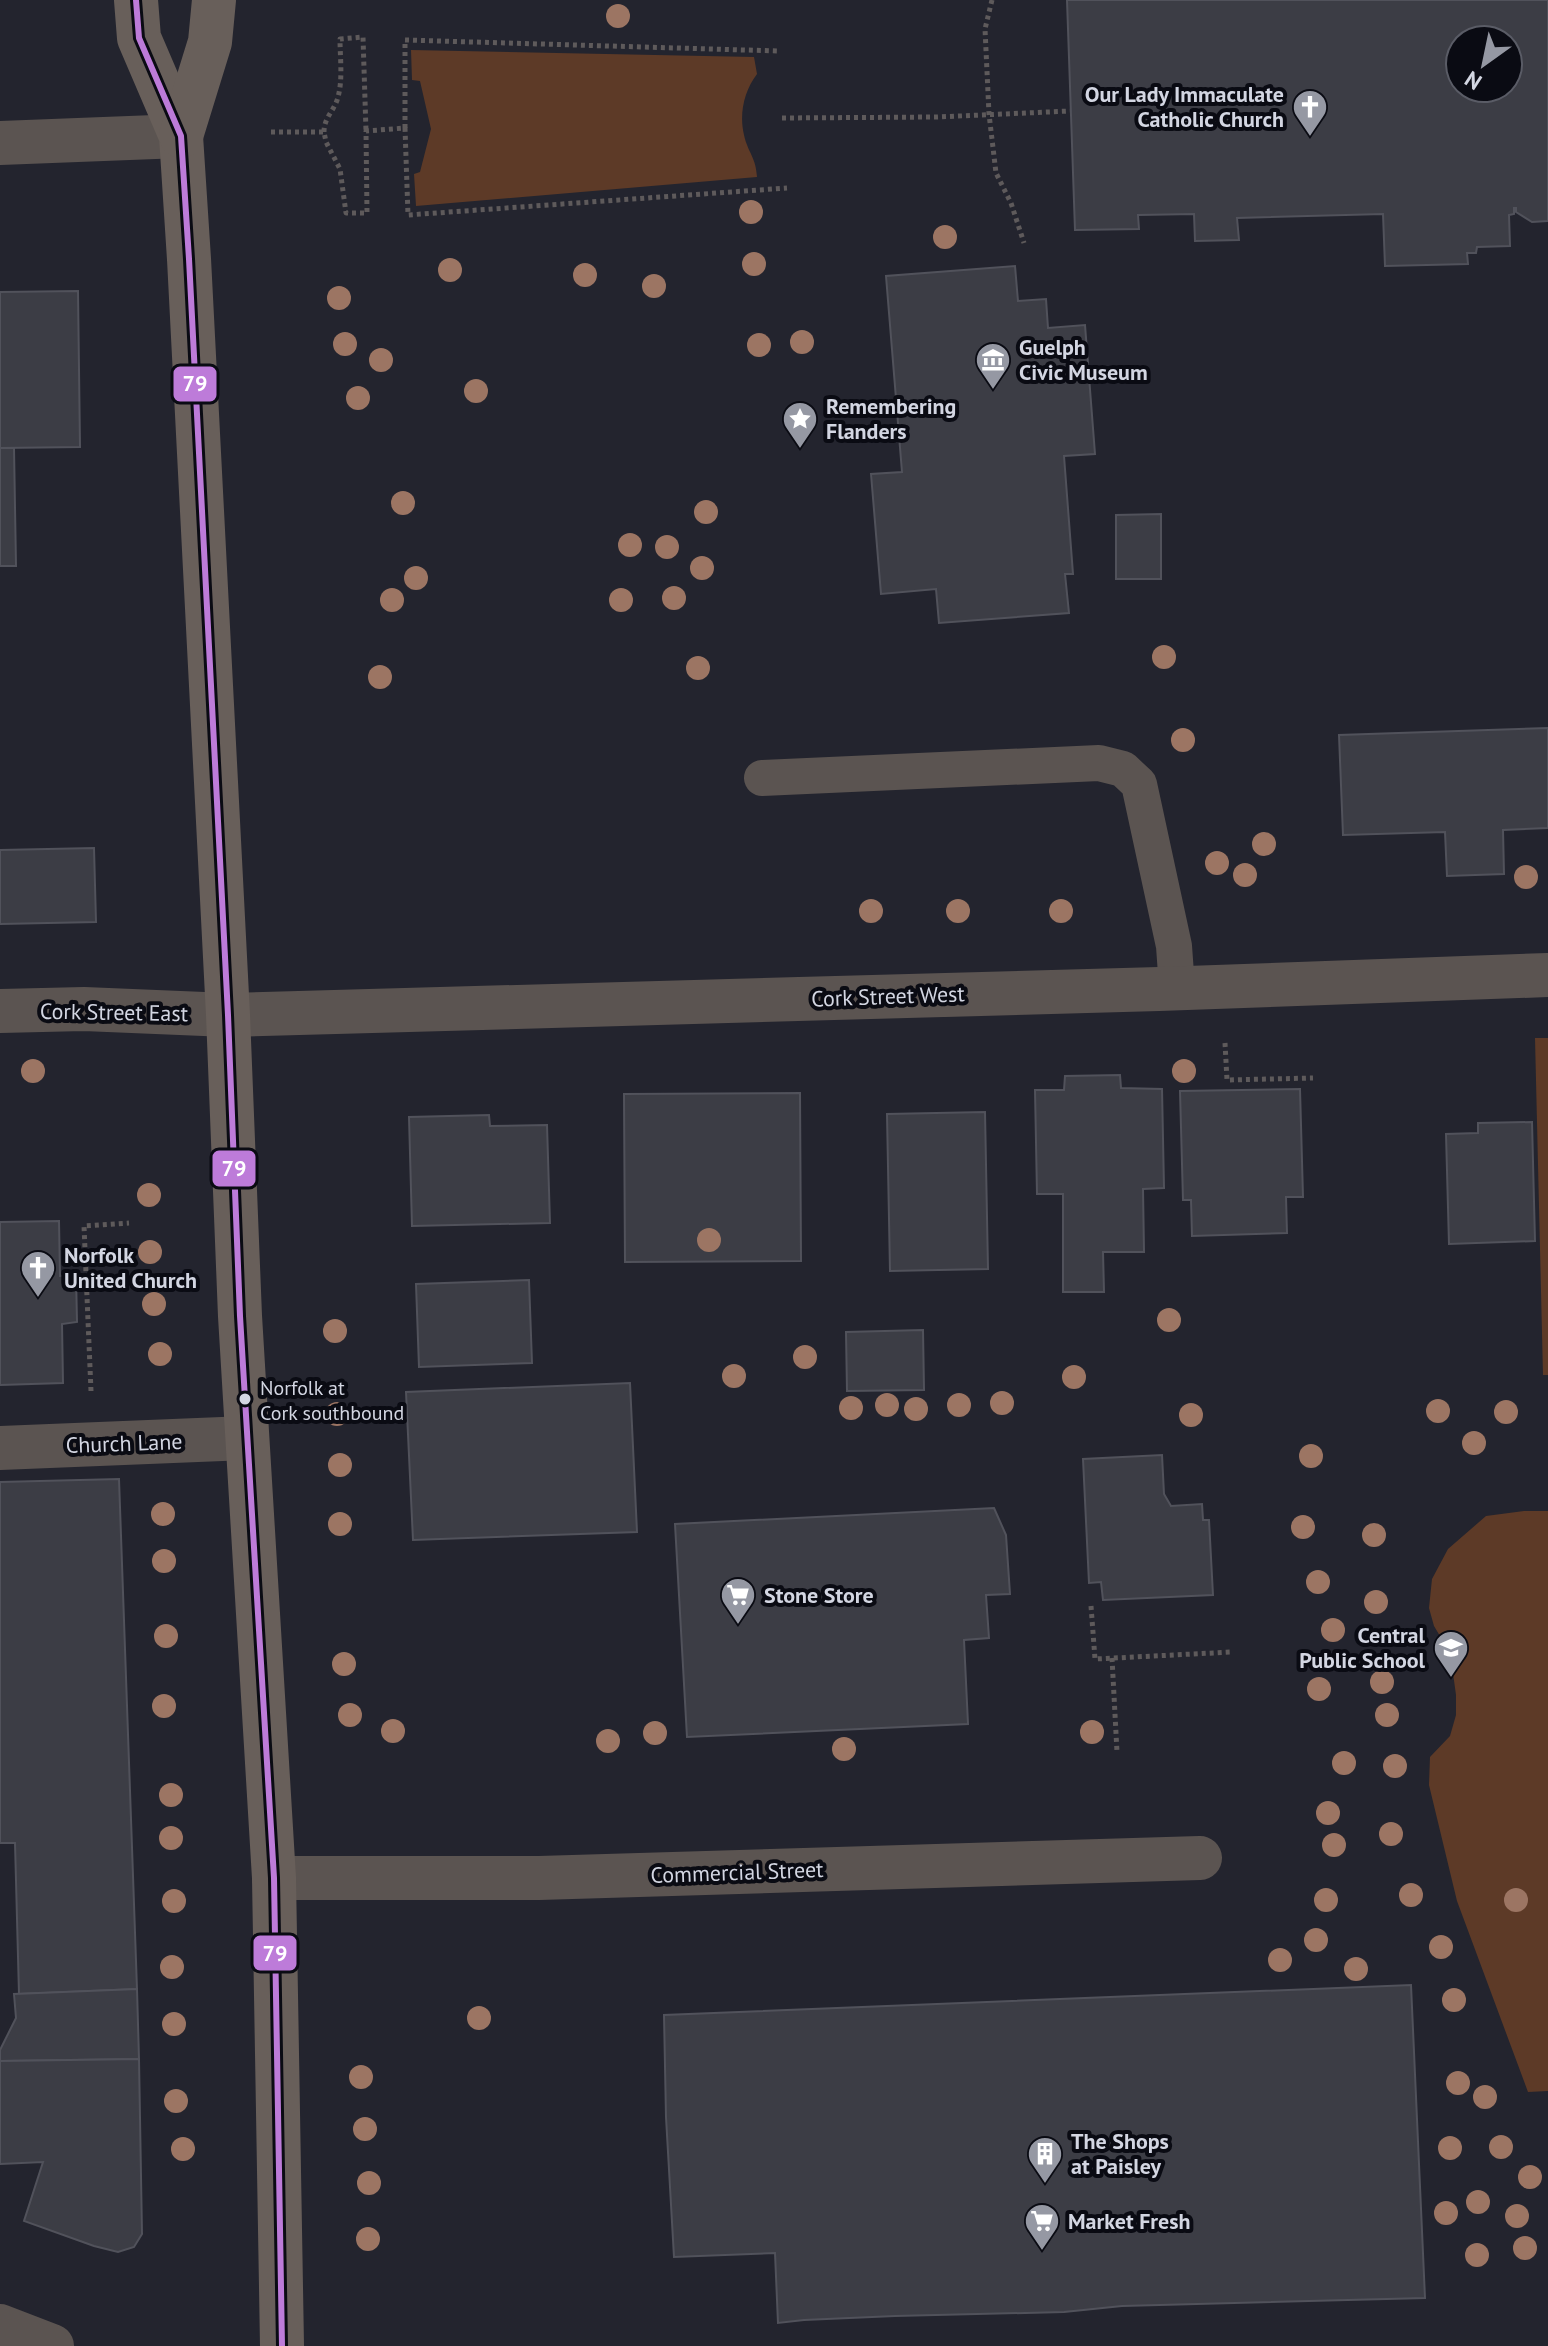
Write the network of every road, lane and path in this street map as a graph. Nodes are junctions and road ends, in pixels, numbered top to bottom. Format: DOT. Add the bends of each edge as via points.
graph roads {
  1 [pos="136,0"];
  2 [pos="214,0"];
  3 [pos="992,0"];
  4 [pos="779,51"];
  5 [pos="1070,111"];
  6 [pos="989,114"];
  7 [pos="782,118"];
  8 [pos="405,128"];
  9 [pos="366,131"];
  10 [pos="271,132"];
  11 [pos="324,132"];
  12 [pos="181,136"];
  13 [pos="0,143"];
  14 [pos="787,188"];
  15 [pos="1024,243"];
  16 [pos="762,778"];
  17 [pos="1548,975"];
  18 [pos="1177,988"];
  19 [pos="0,1011"];
  20 [pos="228,1015"];
  21 [pos="1225,1038"];
  22 [pos="1313,1078"];
  23 [pos="129,1223"];
  24 [pos="91,1395"];
  25 [pos="247,1438"];
  26 [pos="0,1448"];
  27 [pos="1091,1606"];
  28 [pos="1232,1652"];
  29 [pos="1112,1658"];
  30 [pos="1117,1752"];
  31 [pos="1200,1858"];
  32 [pos="274,1878"];
  33 [pos="0,2326"];
  34 [pos="52,2346"];
  35 [pos="282,2346"];
  1 -- 12 [label="main road" via="139,38"];
  2 -- 12 [label="main road" via="210,42"];
  3 -- 6 [label="path" via="985,29"];
  4 -- 8 [label="path" via="405,40"];
  5 -- 6 [label="path"];
  6 -- 7 [label="path"];
  6 -- 15 [label="path" via="996,173"];
  8 -- 9 [label="path"];
  8 -- 14 [label="path" via="408,215"];
  9 -- 11 [label="path" via="367,213 346,213 340,169"];
  9 -- 11 [label="path" via="363,37 340,39 340,90"];
  10 -- 11 [label="path"];
  12 -- 13 [label="street"];
  12 -- 20 [label="main road"];
  16 -- 18 [label="lane" via="1099,763 1123,769 1139,784 1174,946"];
  17 -- 18 [label="street, Cork Street West"];
  18 -- 20 [label="street, Cork Street West"];
  19 -- 20 [label="street, Cork Street East"];
  20 -- 25 [label="main road"];
  21 -- 22 [label="path" via="1227,1080"];
  23 -- 24 [label="path" via="84,1226"];
  25 -- 26 [label="street, Church Lane"];
  25 -- 32 [label="main road"];
  27 -- 29 [label="path" via="1095,1659"];
  28 -- 29 [label="path"];
  29 -- 30 [label="path"];
  31 -- 32 [label="street, Commercial Street" via="539,1878"];
  32 -- 35 [label="main road"];
  33 -- 34 [label="street"];
}
